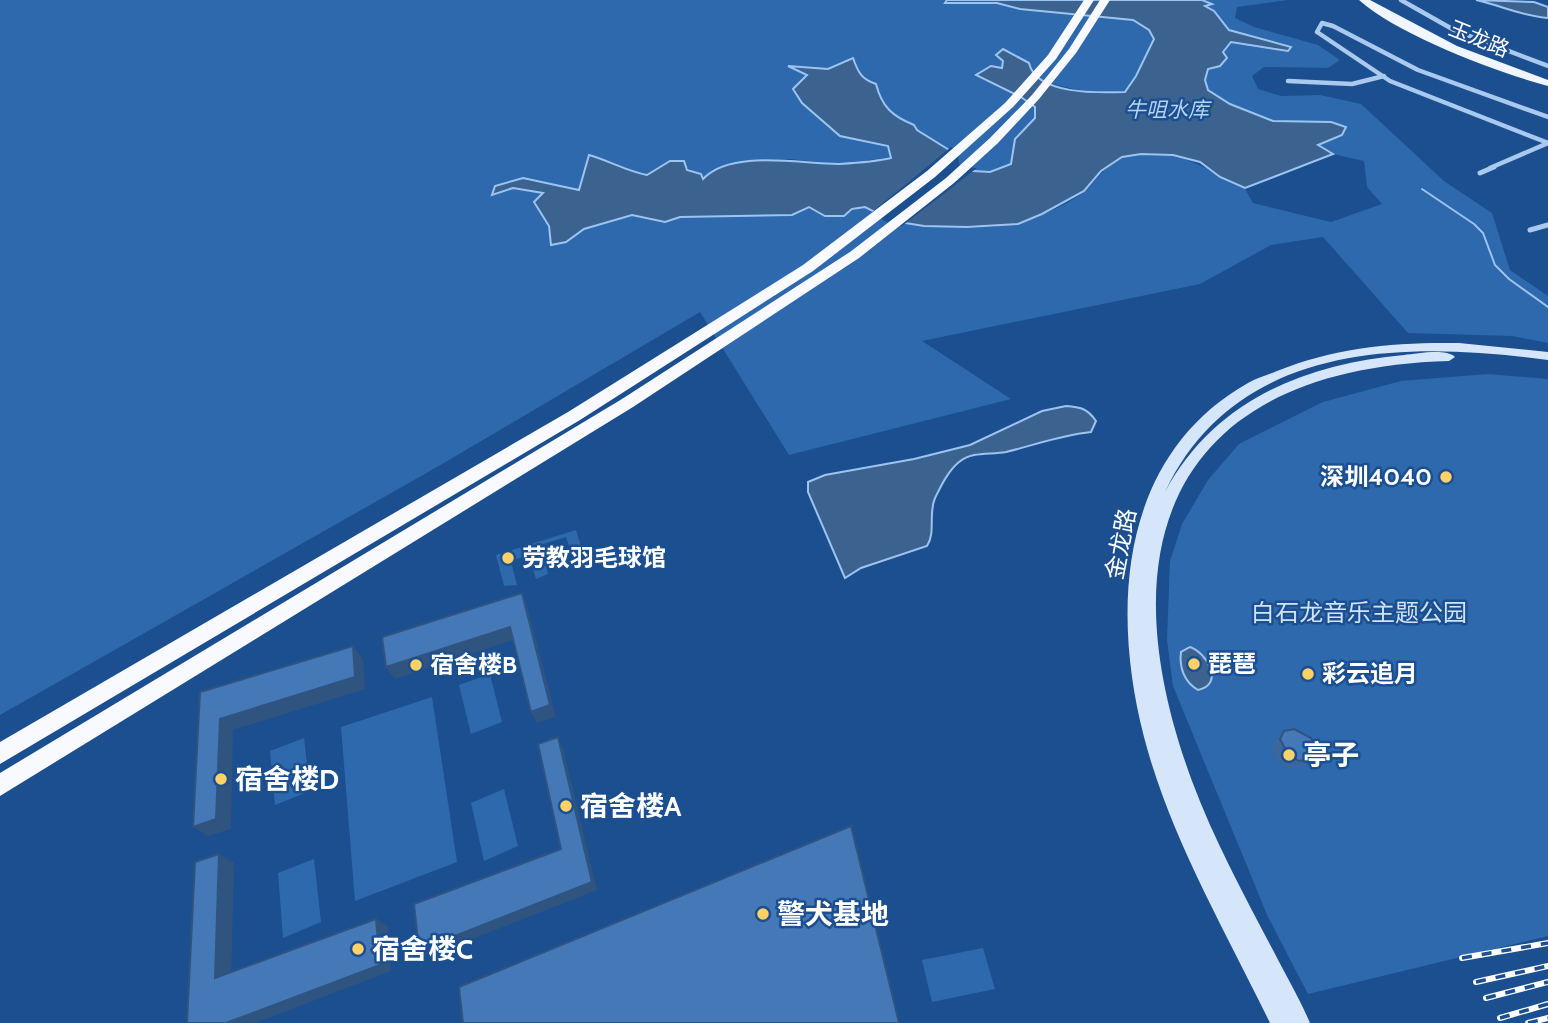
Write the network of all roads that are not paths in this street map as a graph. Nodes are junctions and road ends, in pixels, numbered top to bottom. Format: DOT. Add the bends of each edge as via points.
graph roads {
  1 [pos="1089,0"];
  2 [pos="1105,0"];
  3 [pos="1364,0"];
  4 [pos="1378,0"];
  5 [pos="1401,0"];
  6 [pos="1060,59"];
  7 [pos="1548,66"];
  8 [pos="1548,75"];
  9 [pos="1384,76"];
  10 [pos="1288,80"];
  11 [pos="1548,86"];
  12 [pos="1548,117"];
  13 [pos="1480,173"];
  14 [pos="1548,225"];
  15 [pos="1530,230"];
  16 [pos="1548,356"];
  17 [pos="1548,365"];
  18 [pos="0,754"];
  19 [pos="0,785"];
  20 [pos="1281,1023"];
  21 [pos="1300,1023"];
  1 -- 6 [label="highway"];
  2 -- 6 [label="highway" via="1090,28"];
  3 -- 11 [label="main road, 玉龙路" via="1424,37 1496,71"];
  4 -- 8 [label="main road, 玉龙路" via="1431,34 1491,59"];
  5 -- 7 [label="street" via="1473,40"];
  6 -- 18 [label="highway" via="931,174 808,268 574,416"];
  6 -- 19 [label="highway" via="1016,119 971,163 815,283"];
  9 -- 10 [label="street" via="1352,84"];
  9 -- 12 [label="street" via="1317,32 1322,23 1345,29 1409,66"];
  9 -- 13 [label="street" via="1417,94 1548,143"];
  14 -- 15 [label="street"];
  16 -- 20 [label="main road, 金龙路" via="1475,348 1409,348 1357,353 1293,369 1252,386 1212,413 1184,443 1154,496 1140,541 1134,593 1137,659 1153,737 1183,819"];
  17 -- 21 [label="main road, 金龙路" via="1467,357 1414,358 1357,366 1298,382 1248,408 1212,436 1183,471 1163,512 1150,562 1147,611 1152,668 1167,734 1204,830"];
}
